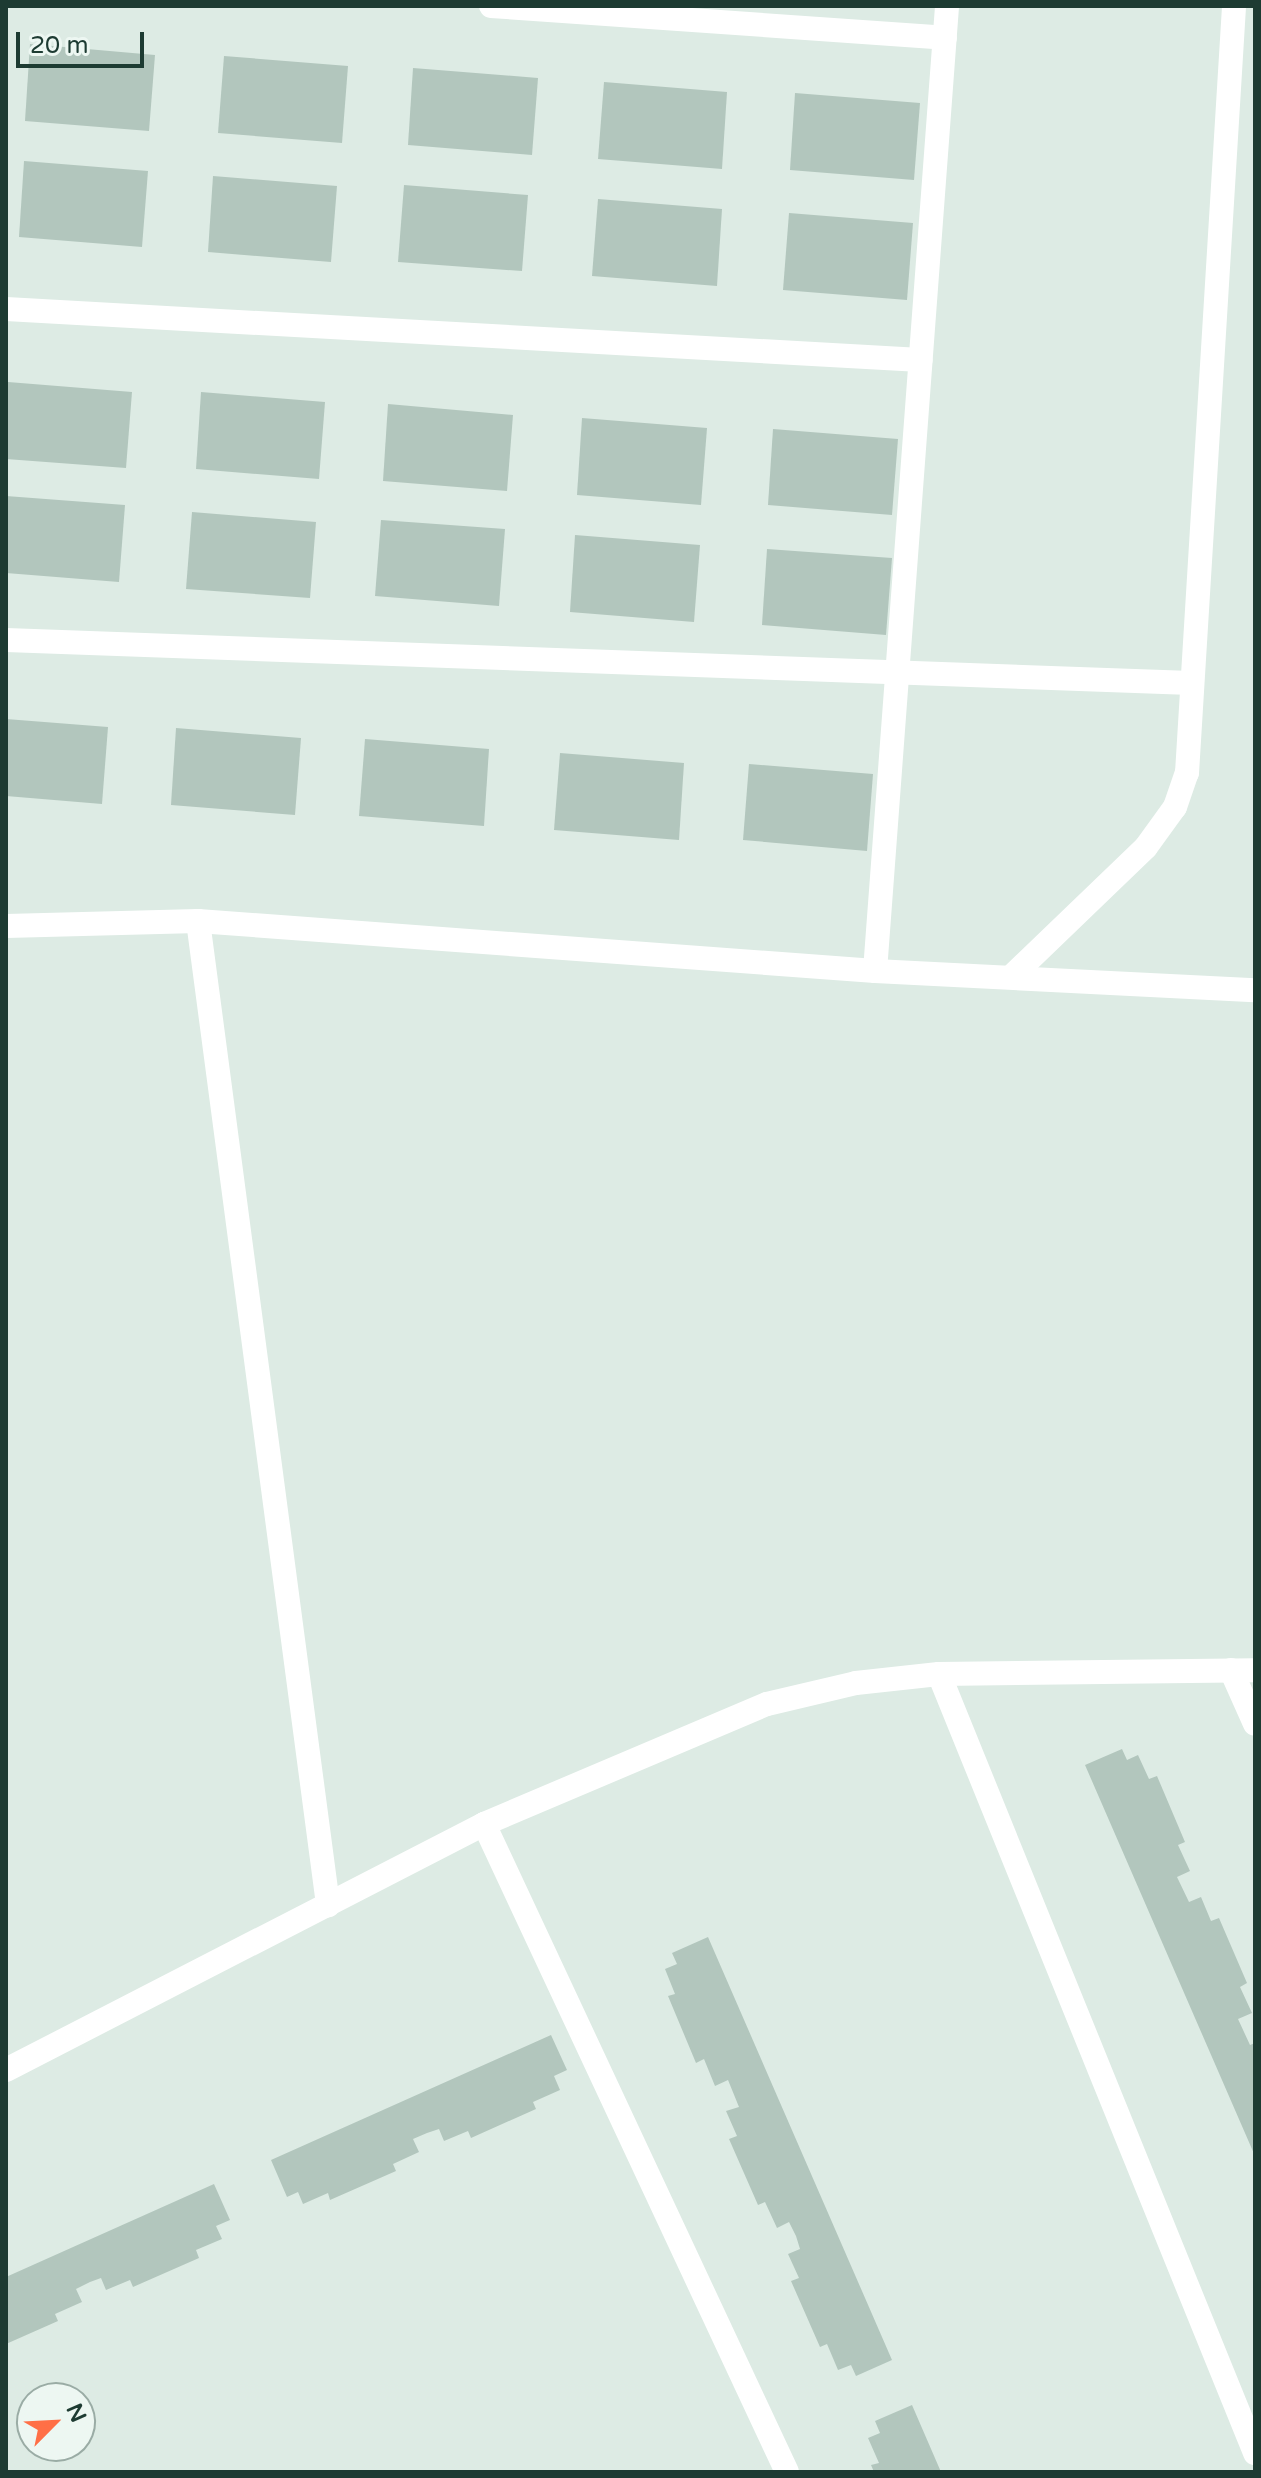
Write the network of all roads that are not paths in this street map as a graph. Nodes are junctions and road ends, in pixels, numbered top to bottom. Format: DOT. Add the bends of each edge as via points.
graph roads {
  1 [pos="491,6"];
  2 [pos="947,6"];
  3 [pos="1234,6"];
  4 [pos="945,38"];
  5 [pos="6,309"];
  6 [pos="921,360"];
  7 [pos="6,640"];
  8 [pos="897,673"];
  9 [pos="1191,683"];
  10 [pos="198,921"];
  11 [pos="6,926"];
  12 [pos="875,971"];
  13 [pos="1011,977"];
  14 [pos="1255,990"];
  15 [pos="1243,1670"];
  16 [pos="939,1674"];
  17 [pos="1255,1724"];
  18 [pos="484,1824"];
  19 [pos="328,1905"];
  20 [pos="6,2070"];
  21 [pos="1255,2453"];
  22 [pos="787,2472"];
  1 -- 4 [label="street"];
  2 -- 4 [label="street"];
  3 -- 9 [label="street"];
  4 -- 6 [label="street"];
  5 -- 6 [label="street"];
  6 -- 8 [label="street"];
  7 -- 8 [label="street"];
  8 -- 9 [label="street"];
  8 -- 12 [label="street"];
  9 -- 13 [label="street" via="1187,773 1175,807 1146,847"];
  10 -- 11 [label="street"];
  10 -- 12 [label="street"];
  10 -- 19 [label="street"];
  12 -- 13 [label="street"];
  13 -- 14 [label="street"];
  15 -- 16 [label="street"];
  15 -- 17 [label="street"];
  16 -- 18 [label="street" via="856,1683 767,1704"];
  16 -- 21 [label="street"];
  18 -- 19 [label="street"];
  18 -- 22 [label="street"];
  19 -- 20 [label="street"];
}
